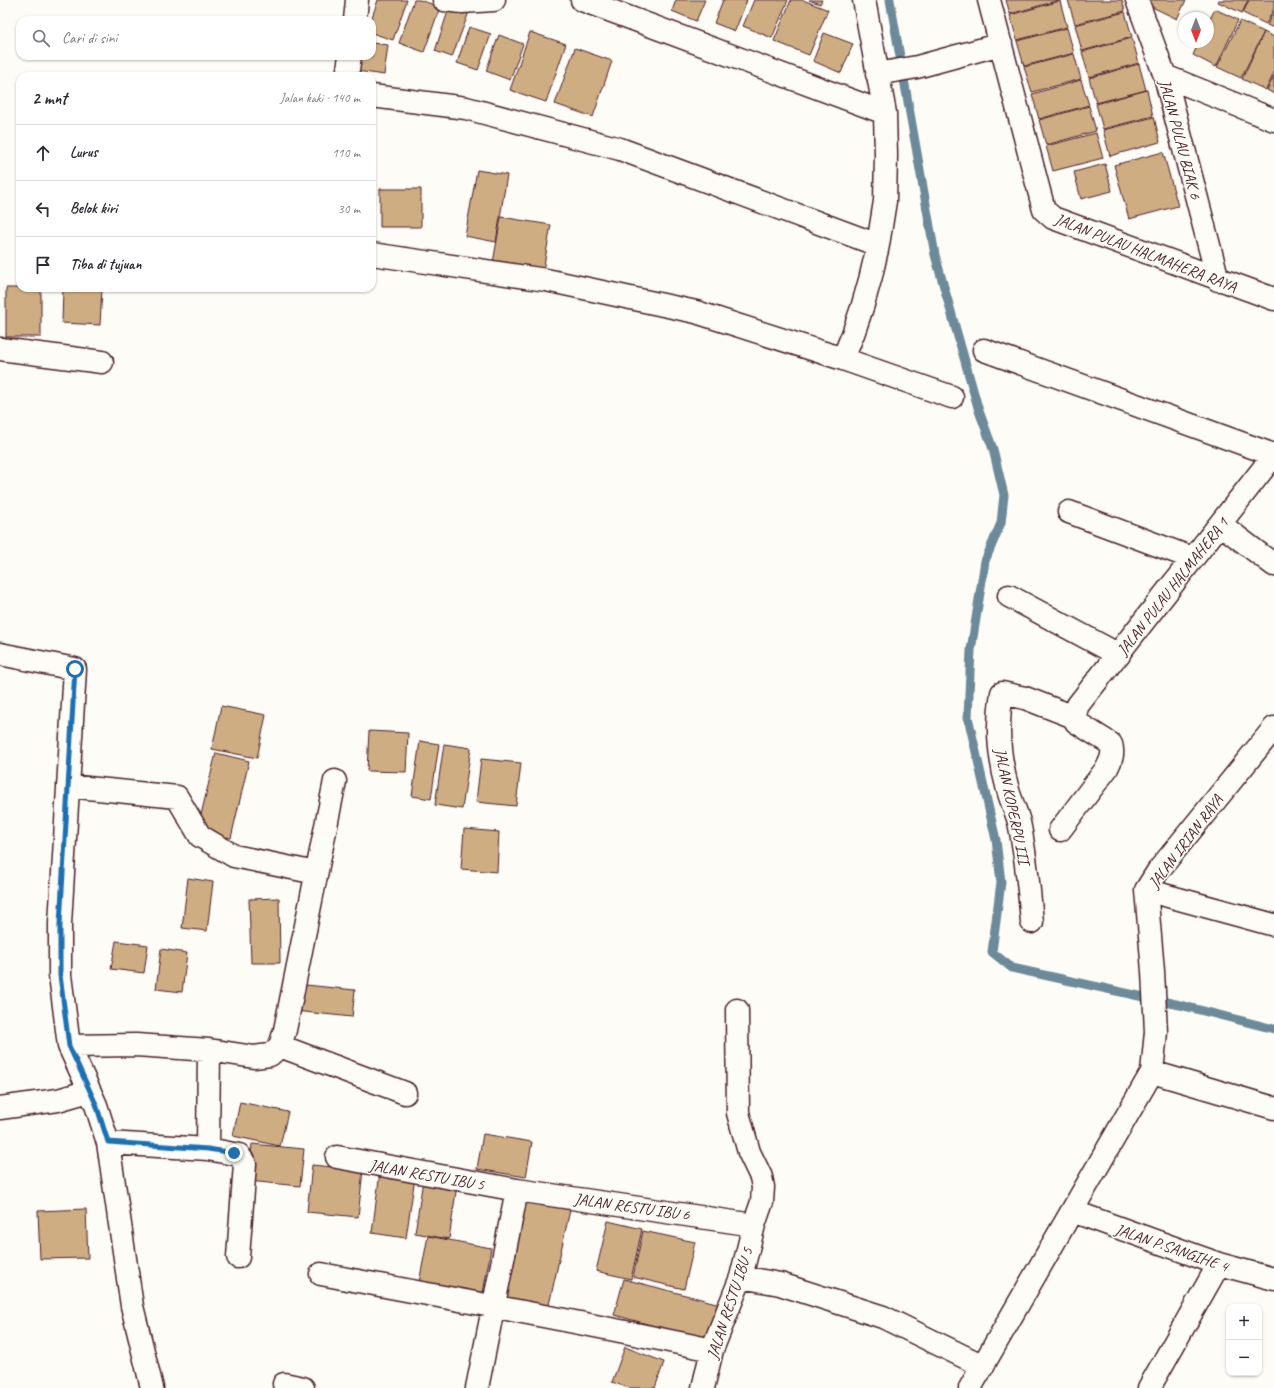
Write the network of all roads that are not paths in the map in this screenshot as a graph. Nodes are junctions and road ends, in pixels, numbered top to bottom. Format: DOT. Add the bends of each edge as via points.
graph roads {
  1 [pos="357,0"];
  2 [pos="444,0"];
  3 [pos="494,0"];
  4 [pos="582,0"];
  5 [pos="864,0"];
  6 [pos="989,0"];
  7 [pos="1137,0"];
  8 [pos="355,16"];
  9 [pos="1001,44"];
  10 [pos="349,60"];
  11 [pos="897,71"];
  12 [pos="348,72"];
  13 [pos="1165,76"];
  14 [pos="376,97"];
  15 [pos="885,113"];
  16 [pos="1274,120"];
  17 [pos="878,245"];
  18 [pos="376,255"];
  19 [pos="1218,280"];
  20 [pos="1274,299"];
  21 [pos="0,349"];
  22 [pos="984,350"];
  23 [pos="843,359"];
  24 [pos="102,362"];
  25 [pos="952,397"];
  26 [pos="1274,455"];
  27 [pos="1069,512"];
  28 [pos="1220,524"];
  29 [pos="1192,558"];
  30 [pos="1274,565"];
  31 [pos="1009,596"];
  32 [pos="0,654"];
  33 [pos="1119,655"];
  34 [pos="1074,717"];
  35 [pos="1274,728"];
  36 [pos="335,781"];
  37 [pos="68,786"];
  38 [pos="1060,830"];
  39 [pos="316,873"];
  40 [pos="1146,890"];
  41 [pos="1032,922"];
  42 [pos="1274,925"];
  43 [pos="737,1010"];
  44 [pos="69,1046"];
  45 [pos="280,1046"];
  46 [pos="209,1050"];
  47 [pos="1152,1072"];
  48 [pos="89,1091"];
  49 [pos="405,1093"];
  50 [pos="0,1108"];
  51 [pos="1274,1108"];
  52 [pos="108,1142"];
  53 [pos="208,1149"];
  54 [pos="337,1157"];
  55 [pos="518,1190"];
  56 [pos="1072,1211"];
  57 [pos="750,1224"];
  58 [pos="238,1257"];
  59 [pos="1219,1264"];
  60 [pos="321,1274"];
  61 [pos="740,1277"];
  62 [pos="1274,1279"];
  63 [pos="494,1308"];
  64 [pos="712,1350"];
  65 [pos="983,1366"];
  66 [pos="152,1388"];
  67 [pos="476,1388"];
  68 [pos="702,1388"];
  69 [pos="970,1388"];
  70 [pos="1149,1388"];
  1 -- 8 [label="street"];
  2 -- 3 [label="street"];
  4 -- 15 [label="street"];
  5 -- 11 [label="street"];
  6 -- 9 [label="street, JALAN PULAU HALMAHERA RAYA"];
  7 -- 13 [label="street, JALAN PULAU BIAK 6"];
  9 -- 11 [label="street"];
  9 -- 19 [label="street, JALAN PULAU HALMAHERA RAYA" via="1044,210 1053,218"];
  10 -- 12 [label="street"];
  11 -- 15 [label="street"];
  13 -- 16 [label="street"];
  13 -- 19 [label="street, JALAN PULAU BIAK 6"];
  14 -- 17 [label="street" via="466,108 620,149"];
  15 -- 17 [label="street" via="885,201"];
  17 -- 23 [label="street" via="864,307"];
  18 -- 23 [label="street" via="546,280 696,312"];
  19 -- 20 [label="street, JALAN PULAU HALMAHERA RAYA"];
  21 -- 24 [label="street"];
  22 -- 26 [label="street"];
  23 -- 25 [label="street"];
  26 -- 28 [label="street, JALAN PULAU HALMAHERA 1"];
  27 -- 29 [label="street"];
  28 -- 29 [label="street, JALAN PULAU HALMAHERA 1"];
  28 -- 30 [label="street"];
  29 -- 33 [label="street, JALAN PULAU HALMAHERA 1"];
  31 -- 33 [label="street"];
  32 -- 37 [label="street" via="75,669"];
  33 -- 34 [label="street, JALAN PULAU HALMAHERA 1" via="1078,705"];
  34 -- 38 [label="street" via="1076,722 1111,744 1112,759"];
  34 -- 41 [label="street, JALAN KOPERPU III" via="1025,698 1002,693 999,709 1001,760 1025,853"];
  35 -- 40 [label="street, JALAN IRIAN RAYA" via="1158,871"];
  36 -- 39 [label="street"];
  37 -- 39 [label="street" via="178,797 200,836 234,856"];
  37 -- 44 [label="street" via="60,924 60,975"];
  39 -- 45 [label="street"];
  40 -- 42 [label="street"];
  40 -- 47 [label="street, JALAN IRIAN RAYA" via="1156,1032"];
  43 -- 57 [label="street, JALAN RESTU IBU 5" via="738,1113 749,1152 763,1187 762,1202"];
  44 -- 46 [label="street" via="136,1045"];
  44 -- 48 [label="street"];
  45 -- 46 [label="street" via="270,1055 254,1056"];
  45 -- 49 [label="street"];
  46 -- 53 [label="street"];
  47 -- 51 [label="street"];
  47 -- 56 [label="street"];
  48 -- 50 [label="street" via="58,1100"];
  48 -- 52 [label="street" via="96,1104"];
  52 -- 53 [label="street"];
  52 -- 66 [label="street" via="132,1306"];
  53 -- 58 [label="street" via="234,1153 243,1159"];
  54 -- 55 [label="street, JALAN RESTU IBU 5"];
  55 -- 57 [label="street, JALAN RESTU IBU 6"];
  55 -- 63 [label="street"];
  56 -- 59 [label="street, JALAN P.SANGIHE 4"];
  56 -- 65 [label="street"];
  57 -- 61 [label="street, JALAN RESTU IBU 5"];
  59 -- 62 [label="street, JALAN P.SANGIHE 4"];
  59 -- 70 [label="street"];
  60 -- 63 [label="street"];
  61 -- 64 [label="street, JALAN RESTU IBU 5"];
  61 -- 65 [label="street" via="780,1284 883,1317"];
  63 -- 64 [label="street" via="602,1326"];
  63 -- 67 [label="street"];
  64 -- 68 [label="street, JALAN RESTU IBU 5"];
  65 -- 69 [label="street"];
}
